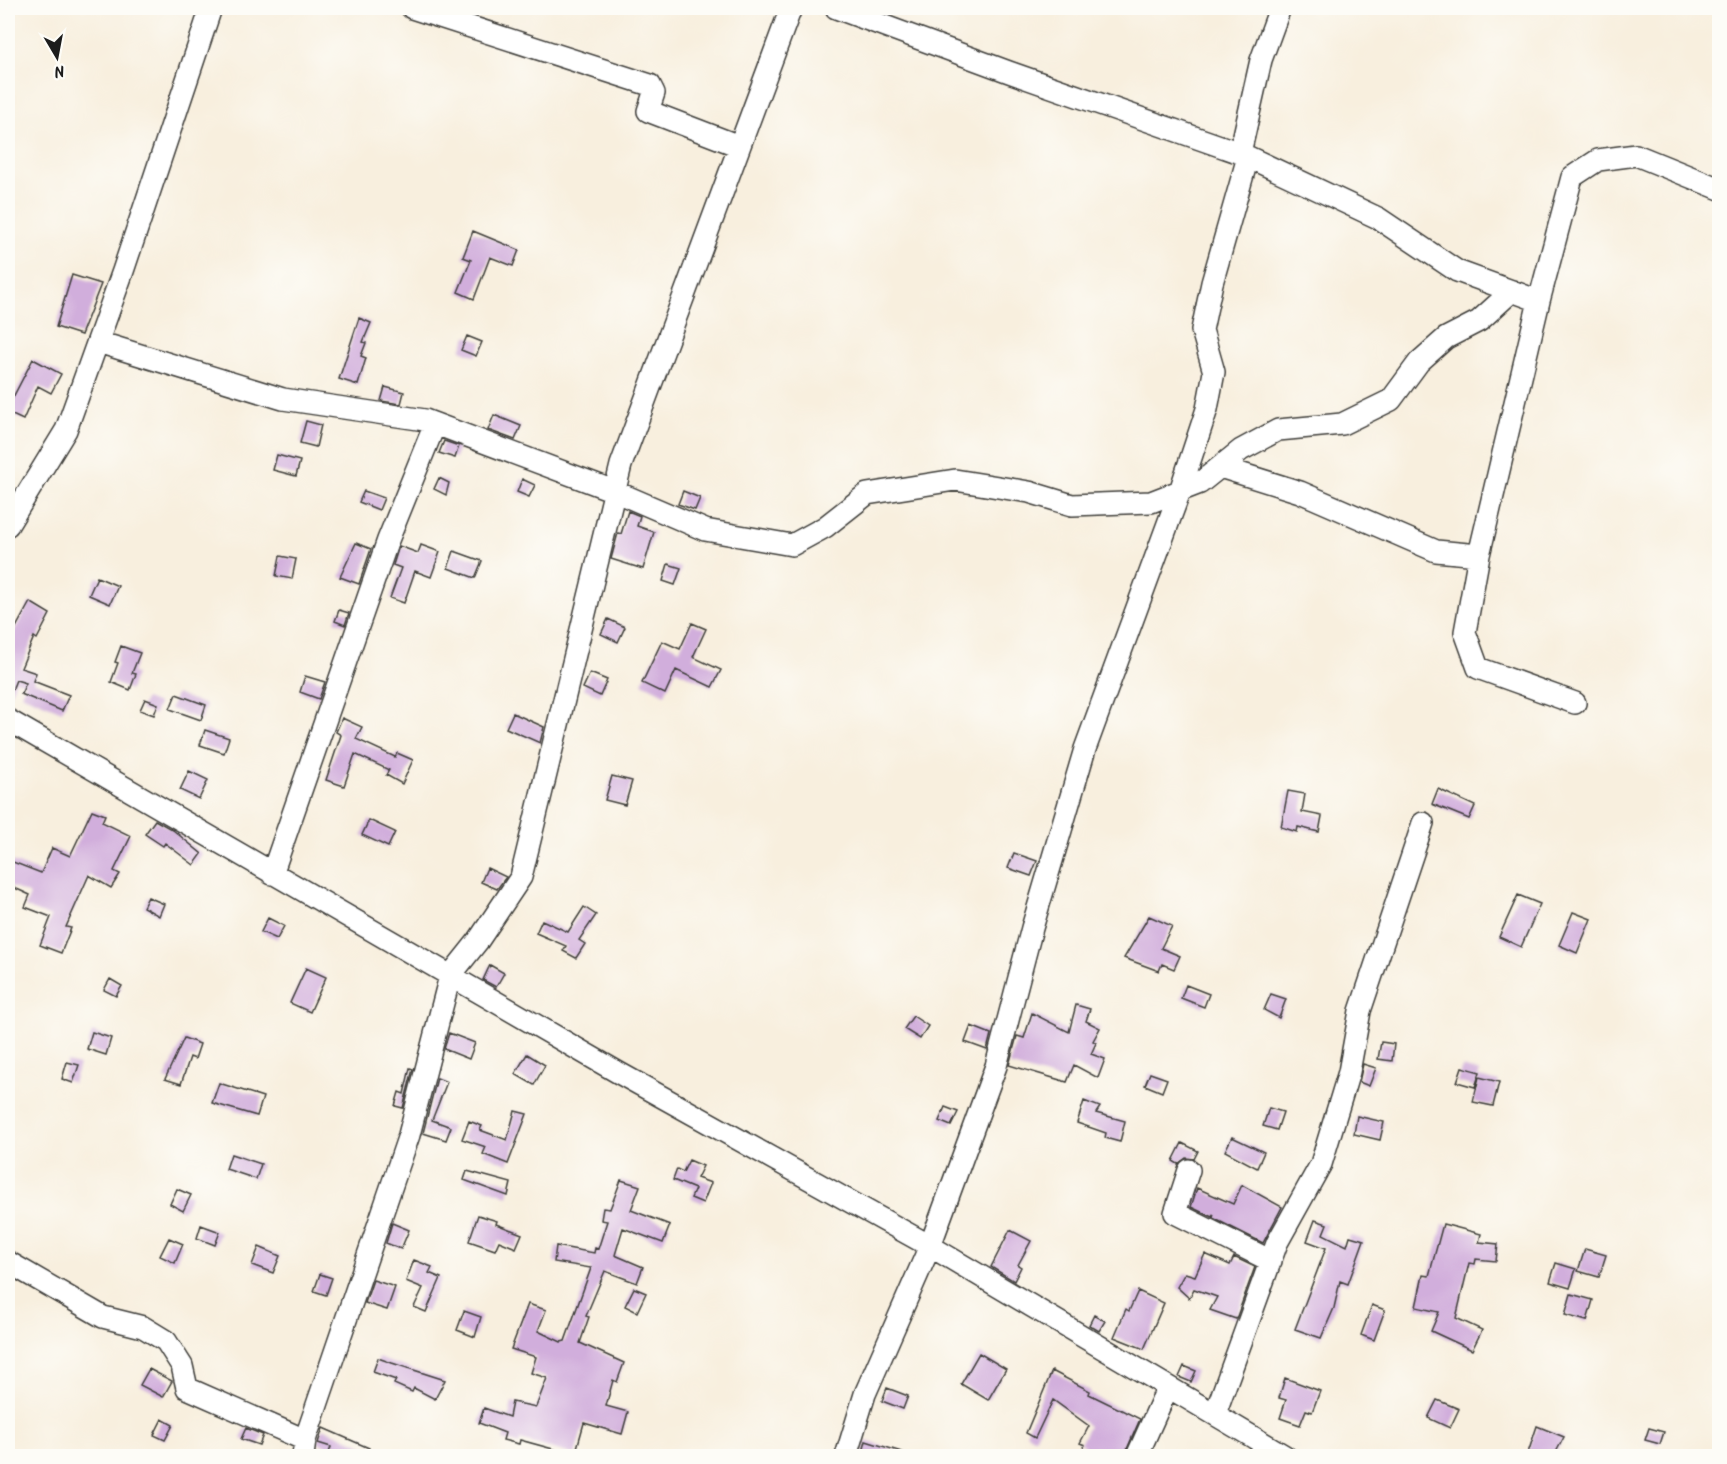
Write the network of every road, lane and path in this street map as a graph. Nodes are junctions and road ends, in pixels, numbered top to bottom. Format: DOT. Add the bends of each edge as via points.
graph roads {
  1 [pos="211,8"];
  2 [pos="412,8"];
  3 [pos="791,8"];
  4 [pos="836,8"];
  5 [pos="1280,8"];
  6 [pos="739,146"];
  7 [pos="1244,155"];
  8 [pos="1719,189"];
  9 [pos="1512,291"];
  10 [pos="1539,301"];
  11 [pos="98,342"];
  12 [pos="435,424"];
  13 [pos="1220,467"];
  14 [pos="614,491"];
  15 [pos="1179,491"];
  16 [pos="8,525"];
  17 [pos="1479,555"];
  18 [pos="1575,703"];
  19 [pos="8,720"];
  20 [pos="1423,823"];
  21 [pos="272,874"];
  22 [pos="450,976"];
  23 [pos="1189,1170"];
  24 [pos="930,1246"];
  25 [pos="1271,1261"];
  26 [pos="8,1262"];
  27 [pos="1168,1387"];
  28 [pos="1215,1414"];
  29 [pos="304,1448"];
  30 [pos="846,1456"];
  31 [pos="1137,1456"];
  32 [pos="1285,1456"];
  1 -- 11 [label="street"];
  2 -- 6 [label="street" via="650,85 654,93 648,111"];
  3 -- 6 [label="street"];
  4 -- 7 [label="street"];
  5 -- 7 [label="street" via="1261,60"];
  6 -- 14 [label="street"];
  7 -- 9 [label="street" via="1378,218 1458,271"];
  7 -- 15 [label="street" via="1202,330 1214,372 1207,409"];
  8 -- 10 [label="street" via="1636,155 1598,160 1572,177"];
  9 -- 10 [label="street"];
  9 -- 13 [label="street" via="1479,321 1446,338 1419,362 1391,400 1342,424 1278,430 1241,450"];
  10 -- 17 [label="street"];
  11 -- 12 [label="street" via="283,399"];
  11 -- 16 [label="street" via="66,430"];
  12 -- 14 [label="street"];
  12 -- 21 [label="street" via="388,540"];
  13 -- 15 [label="street" via="1200,483"];
  13 -- 17 [label="street" via="1300,492 1436,551"];
  14 -- 15 [label="street" via="705,530 792,544 825,527 867,494 955,480 1029,492 1072,505 1151,502"];
  14 -- 22 [label="street" via="521,877"];
  15 -- 24 [label="street" via="1085,749 996,1066"];
  17 -- 18 [label="street" via="1465,632 1478,668"];
  19 -- 21 [label="street"];
  20 -- 25 [label="street" via="1360,1011 1349,1072 1321,1164"];
  21 -- 22 [label="street"];
  22 -- 24 [label="street"];
  22 -- 29 [label="street" via="409,1135"];
  23 -- 25 [label="street" via="1176,1213"];
  24 -- 27 [label="street"];
  24 -- 30 [label="street" via="865,1394"];
  25 -- 28 [label="street"];
  26 -- 29 [label="street" via="103,1317 143,1327 166,1341 182,1366 187,1388"];
  27 -- 28 [label="street"];
  27 -- 31 [label="street"];
  28 -- 32 [label="street"];
}
